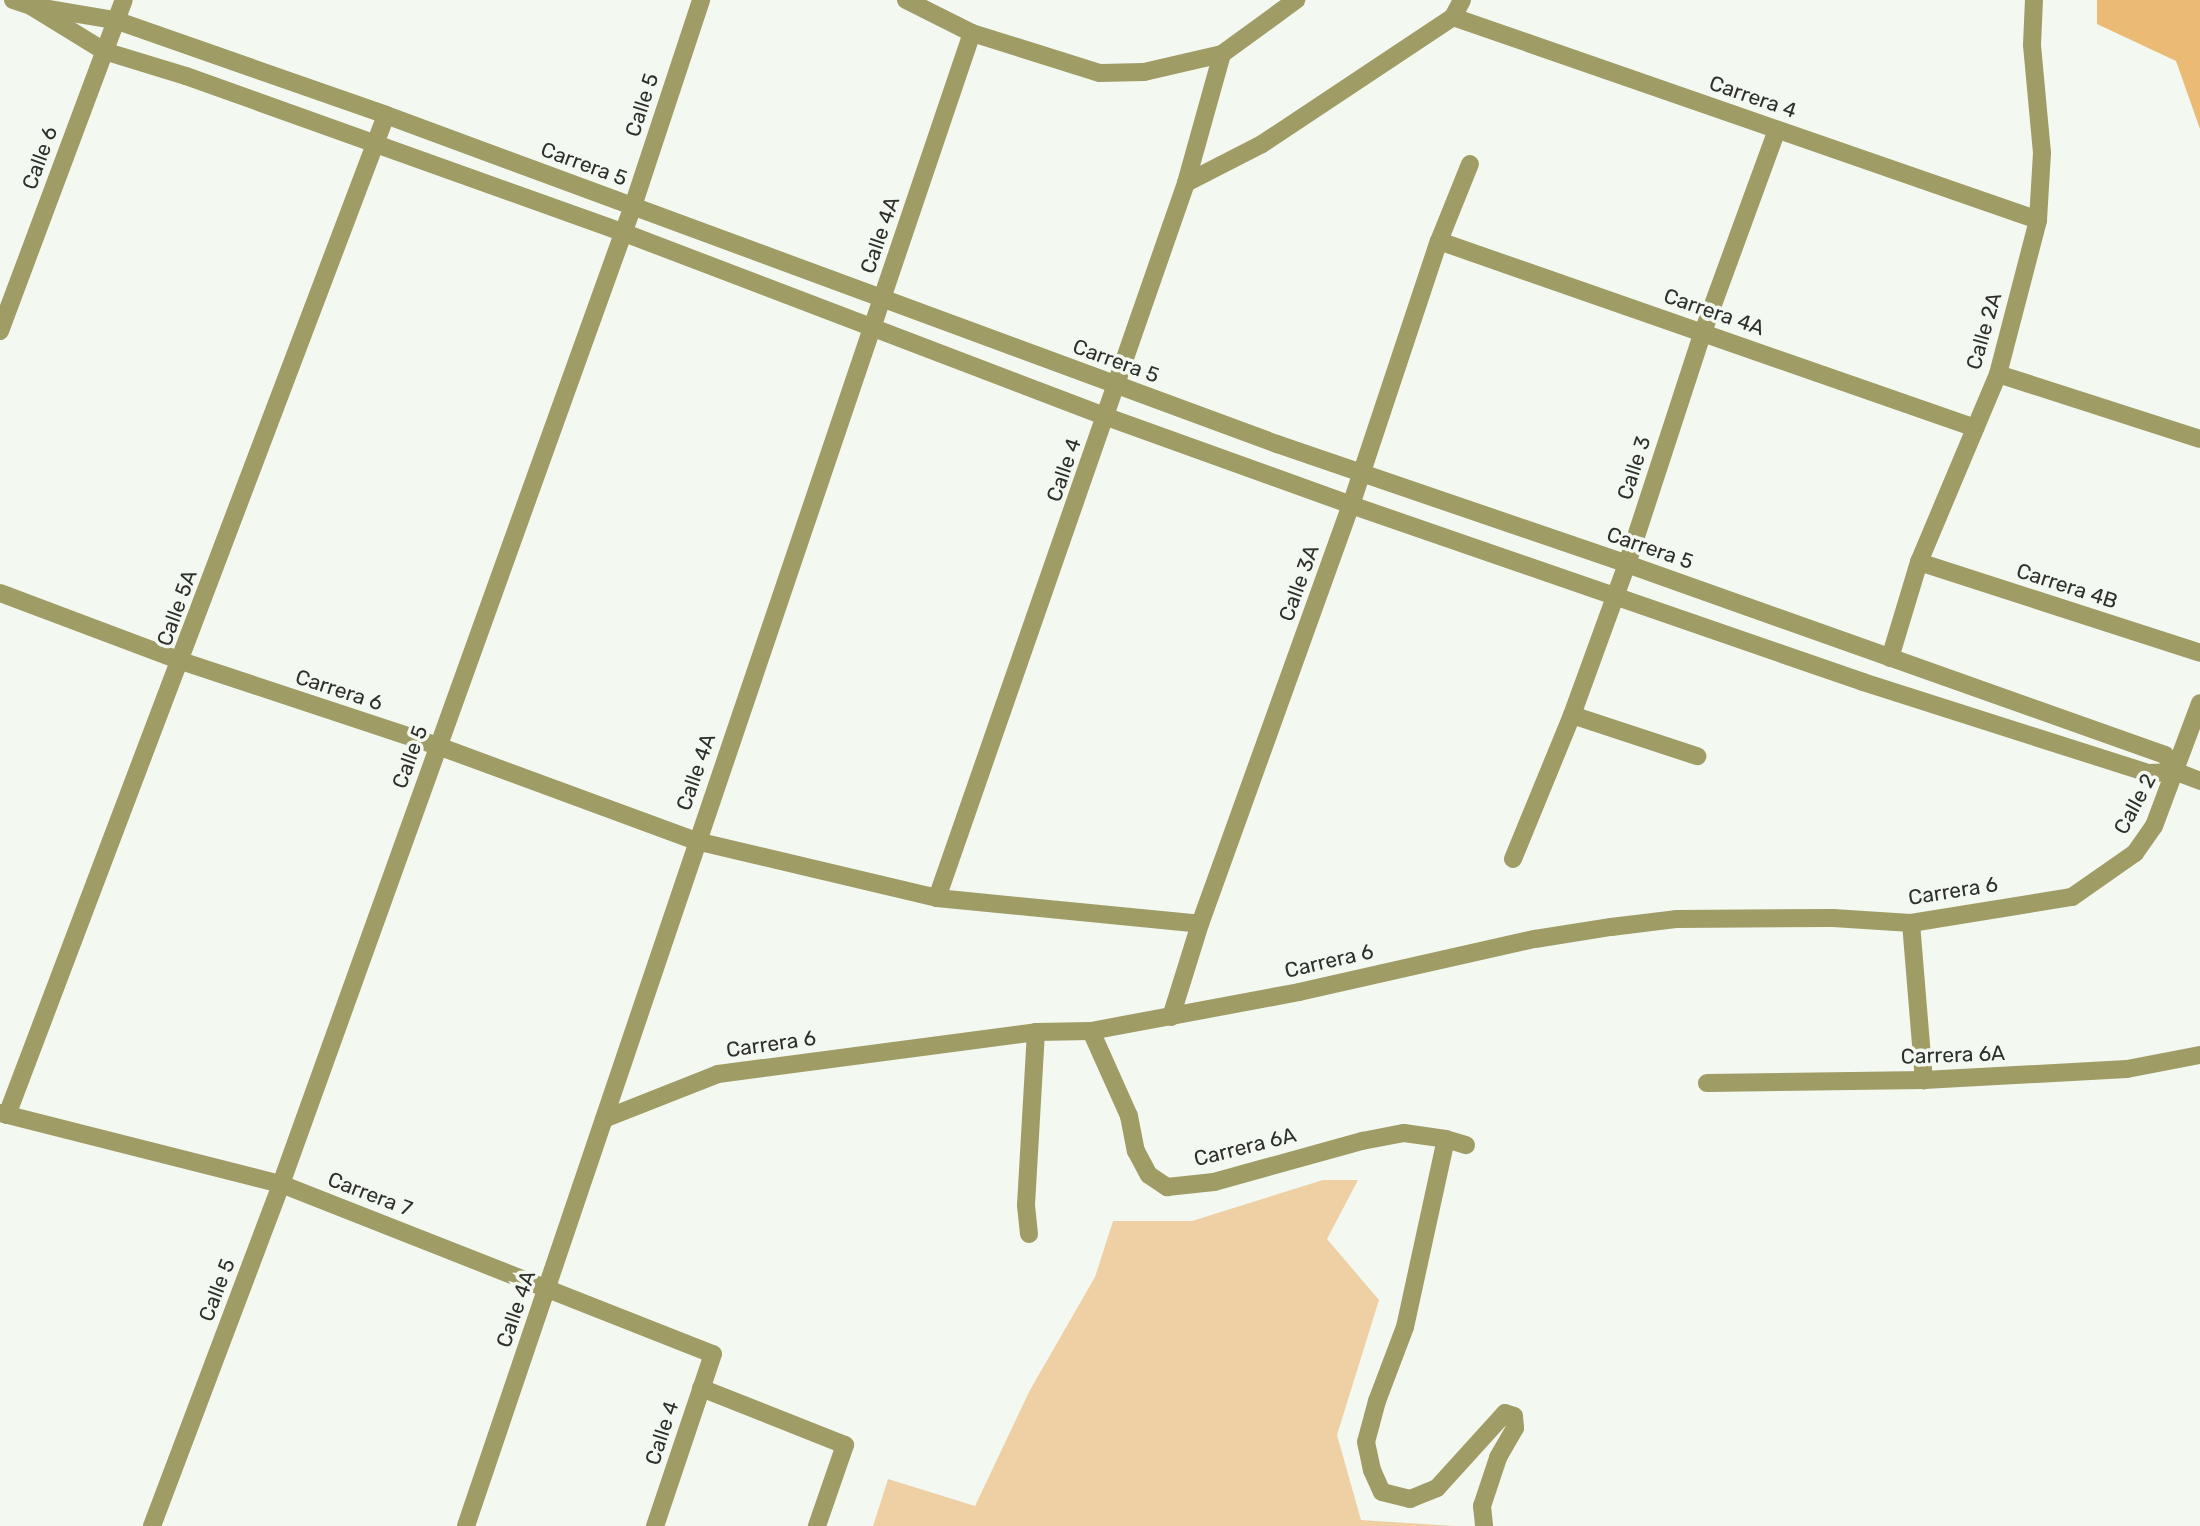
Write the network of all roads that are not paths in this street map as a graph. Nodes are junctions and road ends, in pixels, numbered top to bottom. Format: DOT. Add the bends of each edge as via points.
graph roads {
  1 [pos="13,0"];
  2 [pos="124,0"];
  3 [pos="701,0"];
  4 [pos="906,0"];
  5 [pos="1296,0"];
  6 [pos="1462,0"];
  7 [pos="2034,0"];
  8 [pos="31,6"];
  9 [pos="1453,17"];
  10 [pos="115,20"];
  11 [pos="972,33"];
  12 [pos="104,51"];
  13 [pos="1222,54"];
  14 [pos="386,115"];
  15 [pos="1777,130"];
  16 [pos="374,144"];
  17 [pos="1470,164"];
  18 [pos="1186,183"];
  19 [pos="633,206"];
  20 [pos="2038,220"];
  21 [pos="622,232"];
  22 [pos="1438,241"];
  23 [pos="882,299"];
  24 [pos="873,327"];
  25 [pos="0,331"];
  26 [pos="1703,332"];
  27 [pos="1998,374"];
  28 [pos="1115,385"];
  29 [pos="1107,417"];
  30 [pos="1975,428"];
  31 [pos="2200,439"];
  32 [pos="1361,474"];
  33 [pos="1351,505"];
  34 [pos="1919,562"];
  35 [pos="1627,564"];
  36 [pos="0,593"];
  37 [pos="1612,598"];
  38 [pos="2200,653"];
  39 [pos="1890,658"];
  40 [pos="181,661"];
  41 [pos="2200,704"];
  42 [pos="1572,715"];
  43 [pos="438,746"];
  44 [pos="1697,756"];
  45 [pos="2177,772"];
  46 [pos="2200,781"];
  47 [pos="696,841"];
  48 [pos="1513,859"];
  49 [pos="2072,897"];
  50 [pos="937,898"];
  51 [pos="1911,923"];
  52 [pos="1200,924"];
  53 [pos="1171,1017"];
  54 [pos="1091,1031"];
  55 [pos="1036,1032"];
  56 [pos="2200,1055"];
  57 [pos="1924,1080"];
  58 [pos="1707,1083"];
  59 [pos="4,1114"];
  60 [pos="604,1119"];
  61 [pos="1446,1139"];
  62 [pos="1466,1145"];
  63 [pos="281,1184"];
  64 [pos="1029,1234"];
  65 [pos="548,1288"];
  66 [pos="713,1354"];
  67 [pos="701,1388"];
  68 [pos="152,1526"];
  69 [pos="466,1526"];
  70 [pos="655,1526"];
  71 [pos="817,1526"];
  72 [pos="1484,1526"];
  1 -- 8 [label="street, Carrera 5"];
  2 -- 10 [label="street, Calle 6"];
  3 -- 19 [label="street, Calle 5"];
  4 -- 11 [label="street"];
  5 -- 13 [label="street"];
  6 -- 9 [label="street"];
  7 -- 20 [label="street, Calle 2A" via="2032,45 2042,153"];
  8 -- 10 [label="street, Carrera 5"];
  8 -- 12 [label="street, Carrera 5"];
  9 -- 15 [label="street, Carrera 4"];
  9 -- 18 [label="street" via="1262,144"];
  10 -- 12 [label="street, Calle 6"];
  10 -- 14 [label="street, Carrera 5"];
  11 -- 13 [label="street" via="1100,73 1144,72"];
  11 -- 23 [label="street, Calle 4A"];
  12 -- 16 [label="street, Carrera 5"];
  12 -- 25 [label="street, Calle 6"];
  13 -- 18 [label="street, Calle 4"];
  14 -- 16 [label="street, Calle 5A"];
  14 -- 19 [label="street, Carrera 5"];
  15 -- 20 [label="street, Carrera 4"];
  15 -- 26 [label="street, Calle 3"];
  16 -- 21 [label="street, Carrera 5"];
  16 -- 40 [label="street, Calle 5A"];
  17 -- 22 [label="street, Calle 3A"];
  18 -- 28 [label="street, Calle 4"];
  19 -- 21 [label="street, Calle 5"];
  19 -- 23 [label="street, Carrera 5"];
  20 -- 27 [label="street, Calle 2A"];
  21 -- 24 [label="street, Carrera 5"];
  21 -- 43 [label="street, Calle 5"];
  22 -- 26 [label="street, Carrera 4A"];
  22 -- 32 [label="street, Calle 3A"];
  23 -- 24 [label="street, Calle 4A"];
  23 -- 28 [label="street, Carrera 5"];
  24 -- 29 [label="street, Carrera 5"];
  24 -- 47 [label="street, Calle 4A"];
  26 -- 30 [label="street, Carrera 4A"];
  26 -- 35 [label="street, Calle 3"];
  27 -- 30 [label="street, Calle 2A"];
  27 -- 31 [label="street"];
  28 -- 29 [label="street, Calle 4"];
  28 -- 32 [label="street, Carrera 5"];
  29 -- 33 [label="street, Carrera 5"];
  29 -- 50 [label="street, Calle 4"];
  30 -- 34 [label="street, Calle 2A"];
  32 -- 33 [label="street, Calle 3A"];
  32 -- 35 [label="street, Carrera 5"];
  33 -- 37 [label="street, Carrera 5"];
  33 -- 52 [label="street, Calle 3A"];
  34 -- 38 [label="street, Carrera 4B"];
  34 -- 39 [label="street, Calle 2A"];
  35 -- 37 [label="street, Calle 3"];
  35 -- 39 [label="street, Carrera 5"];
  36 -- 40 [label="street, Carrera 6"];
  37 -- 42 [label="street, Calle 3"];
  37 -- 45 [label="street, Carrera 5" via="2149,773"];
  39 -- 45 [label="street, Carrera 5" via="2165,755"];
  40 -- 43 [label="street, Carrera 6"];
  40 -- 59 [label="street, Calle 5A"];
  41 -- 45 [label="street, Calle 2"];
  42 -- 44 [label="street"];
  42 -- 48 [label="street, Calle 3"];
  43 -- 47 [label="street, Carrera 6"];
  43 -- 63 [label="street, Calle 5"];
  45 -- 46 [label="street, Carrera 5"];
  45 -- 49 [label="street, Calle 2" via="2154,826 2135,853"];
  47 -- 50 [label="street, Carrera 6"];
  47 -- 60 [label="street, Calle 4A"];
  49 -- 51 [label="street, Carrera 6"];
  50 -- 52 [label="street, Carrera 6"];
  51 -- 53 [label="street, Carrera 6" via="1833,918 1690,919 1611,927 1480,950"];
  51 -- 57 [label="street"];
  52 -- 53 [label="street, Calle 3A"];
  53 -- 54 [label="street, Carrera 6"];
  54 -- 55 [label="street, Carrera 6"];
  54 -- 61 [label="street, Carrera 6A" via="1129,1116 1136,1152 1149,1175 1167,1187 1214,1182 1362,1140 1404,1133"];
  55 -- 60 [label="street, Carrera 6" via="718,1074"];
  55 -- 64 [label="street" via="1026,1205"];
  56 -- 57 [label="street, Carrera 6A" via="2127,1069"];
  57 -- 58 [label="street, Carrera 6A"];
  59 -- 63 [label="street, Carrera 7"];
  60 -- 65 [label="street, Calle 4A"];
  61 -- 62 [label="street, Carrera 6A"];
  61 -- 72 [label="street" via="1405,1327 1366,1442 1382,1492 1410,1499 1437,1488 1505,1413 1514,1416 1515,1428 1482,1506"];
  63 -- 65 [label="street, Carrera 7"];
  63 -- 68 [label="street, Calle 5"];
  65 -- 66 [label="street, Carrera 7"];
  65 -- 69 [label="street, Calle 4A"];
  66 -- 67 [label="street, Calle 4"];
  67 -- 70 [label="street, Calle 4"];
  67 -- 71 [label="street" via="845,1445"];
}
